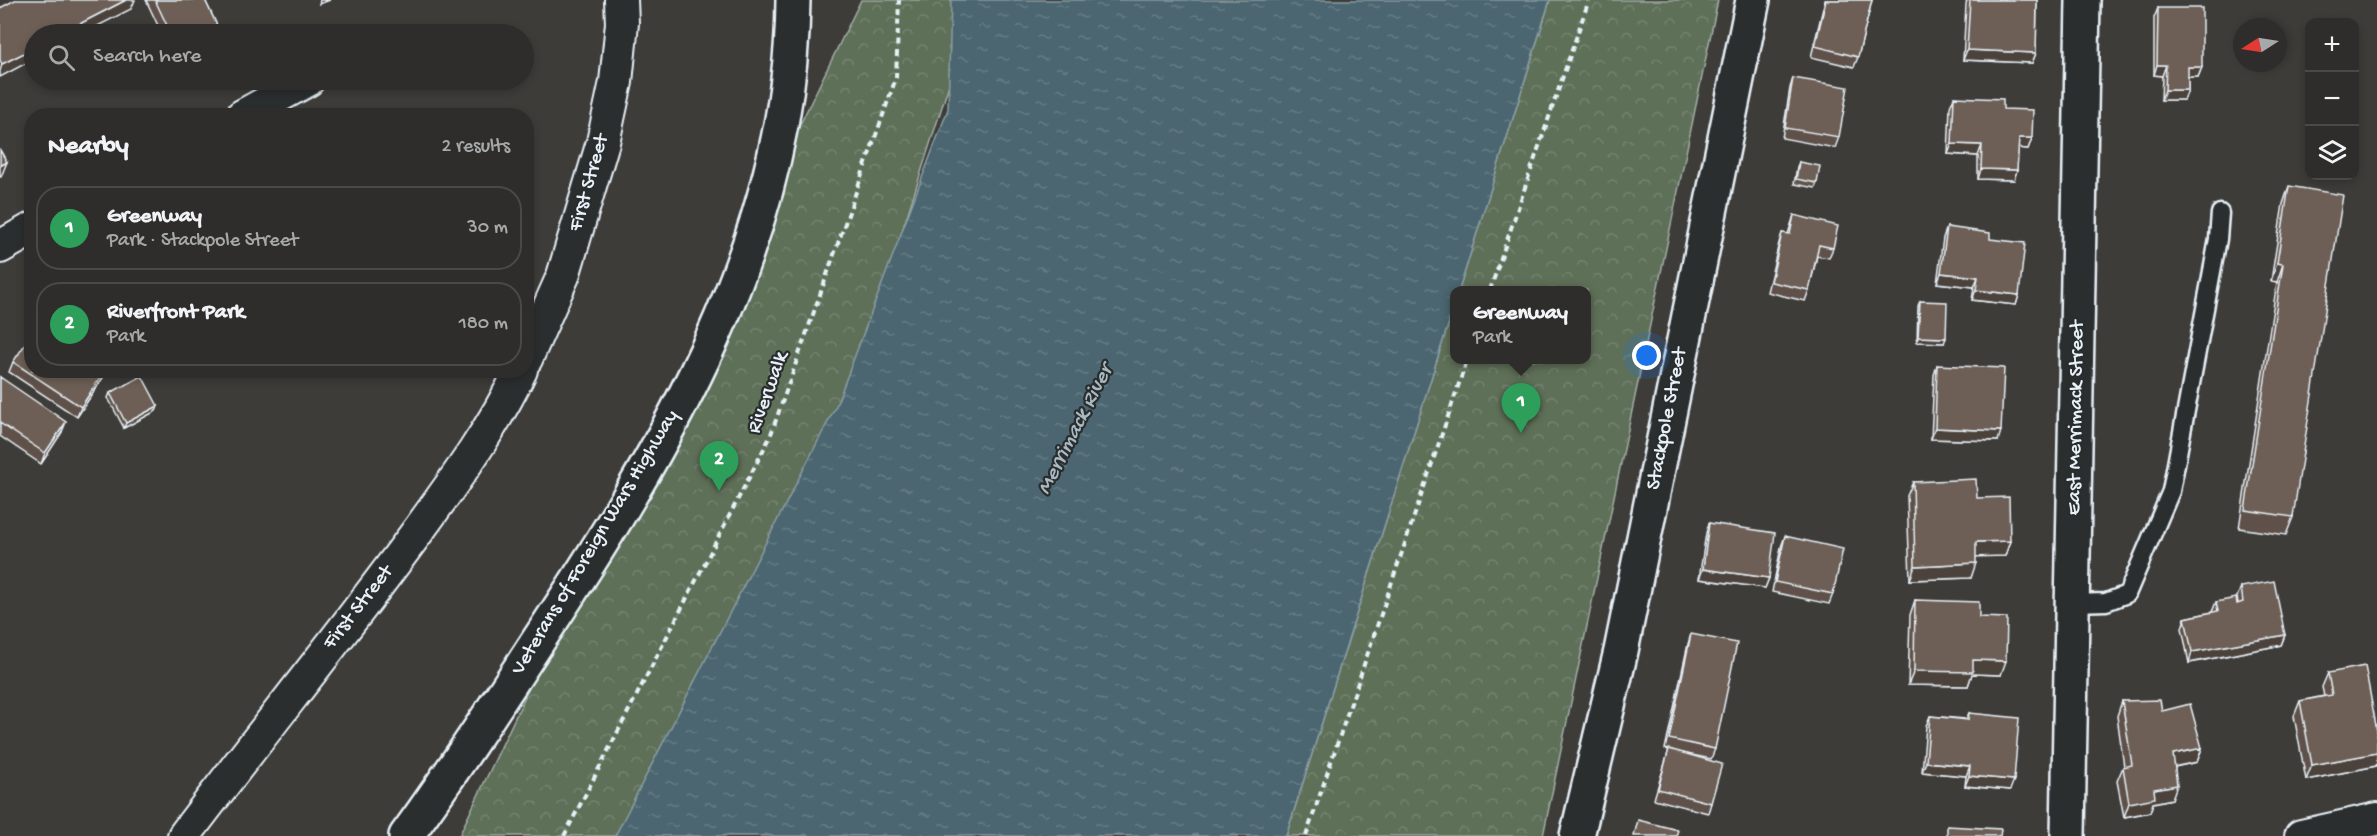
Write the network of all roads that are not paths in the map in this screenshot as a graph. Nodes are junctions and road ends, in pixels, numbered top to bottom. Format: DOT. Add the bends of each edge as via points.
graph roads {
  1 [pos="621,0"];
  2 [pos="793,0"];
  3 [pos="1753,0"];
  4 [pos="2083,0"];
  5 [pos="290,90"];
  6 [pos="257,108"];
  7 [pos="2220,213"];
  8 [pos="24,234"];
  9 [pos="0,246"];
  10 [pos="534,341"];
  11 [pos="516,378"];
  12 [pos="2074,603"];
  13 [pos="436,795"];
  14 [pos="2366,826"];
  15 [pos="184,836"];
  16 [pos="399,836"];
  17 [pos="406,836"];
  18 [pos="415,836"];
  19 [pos="1577,836"];
  20 [pos="2068,836"];
  21 [pos="2301,836"];
  1 -- 10 [label="street, First Street" via="616,82 603,142 563,276"];
  2 -- 13 [label="street, Veterans of Foreign Wars Highway" via="786,104 754,234 733,291 674,416 637,483 570,593"];
  3 -- 19 [label="street, Stackpole Street" via="1621,651"];
  4 -- 12 [label="street, East Merrimack Street"];
  5 -- 6 [label="street"];
  7 -- 12 [label="lane" via="2171,491 2127,594 2106,602"];
  8 -- 9 [label="street"];
  11 -- 15 [label="street, First Street" via="479,443 380,583"];
  12 -- 20 [label="street, East Merrimack Street"];
  13 -- 16 [label="street"];
  13 -- 17 [label="street, Veterans of Foreign Wars Highway"];
  13 -- 18 [label="street"];
  14 -- 21 [label="street"];
}
